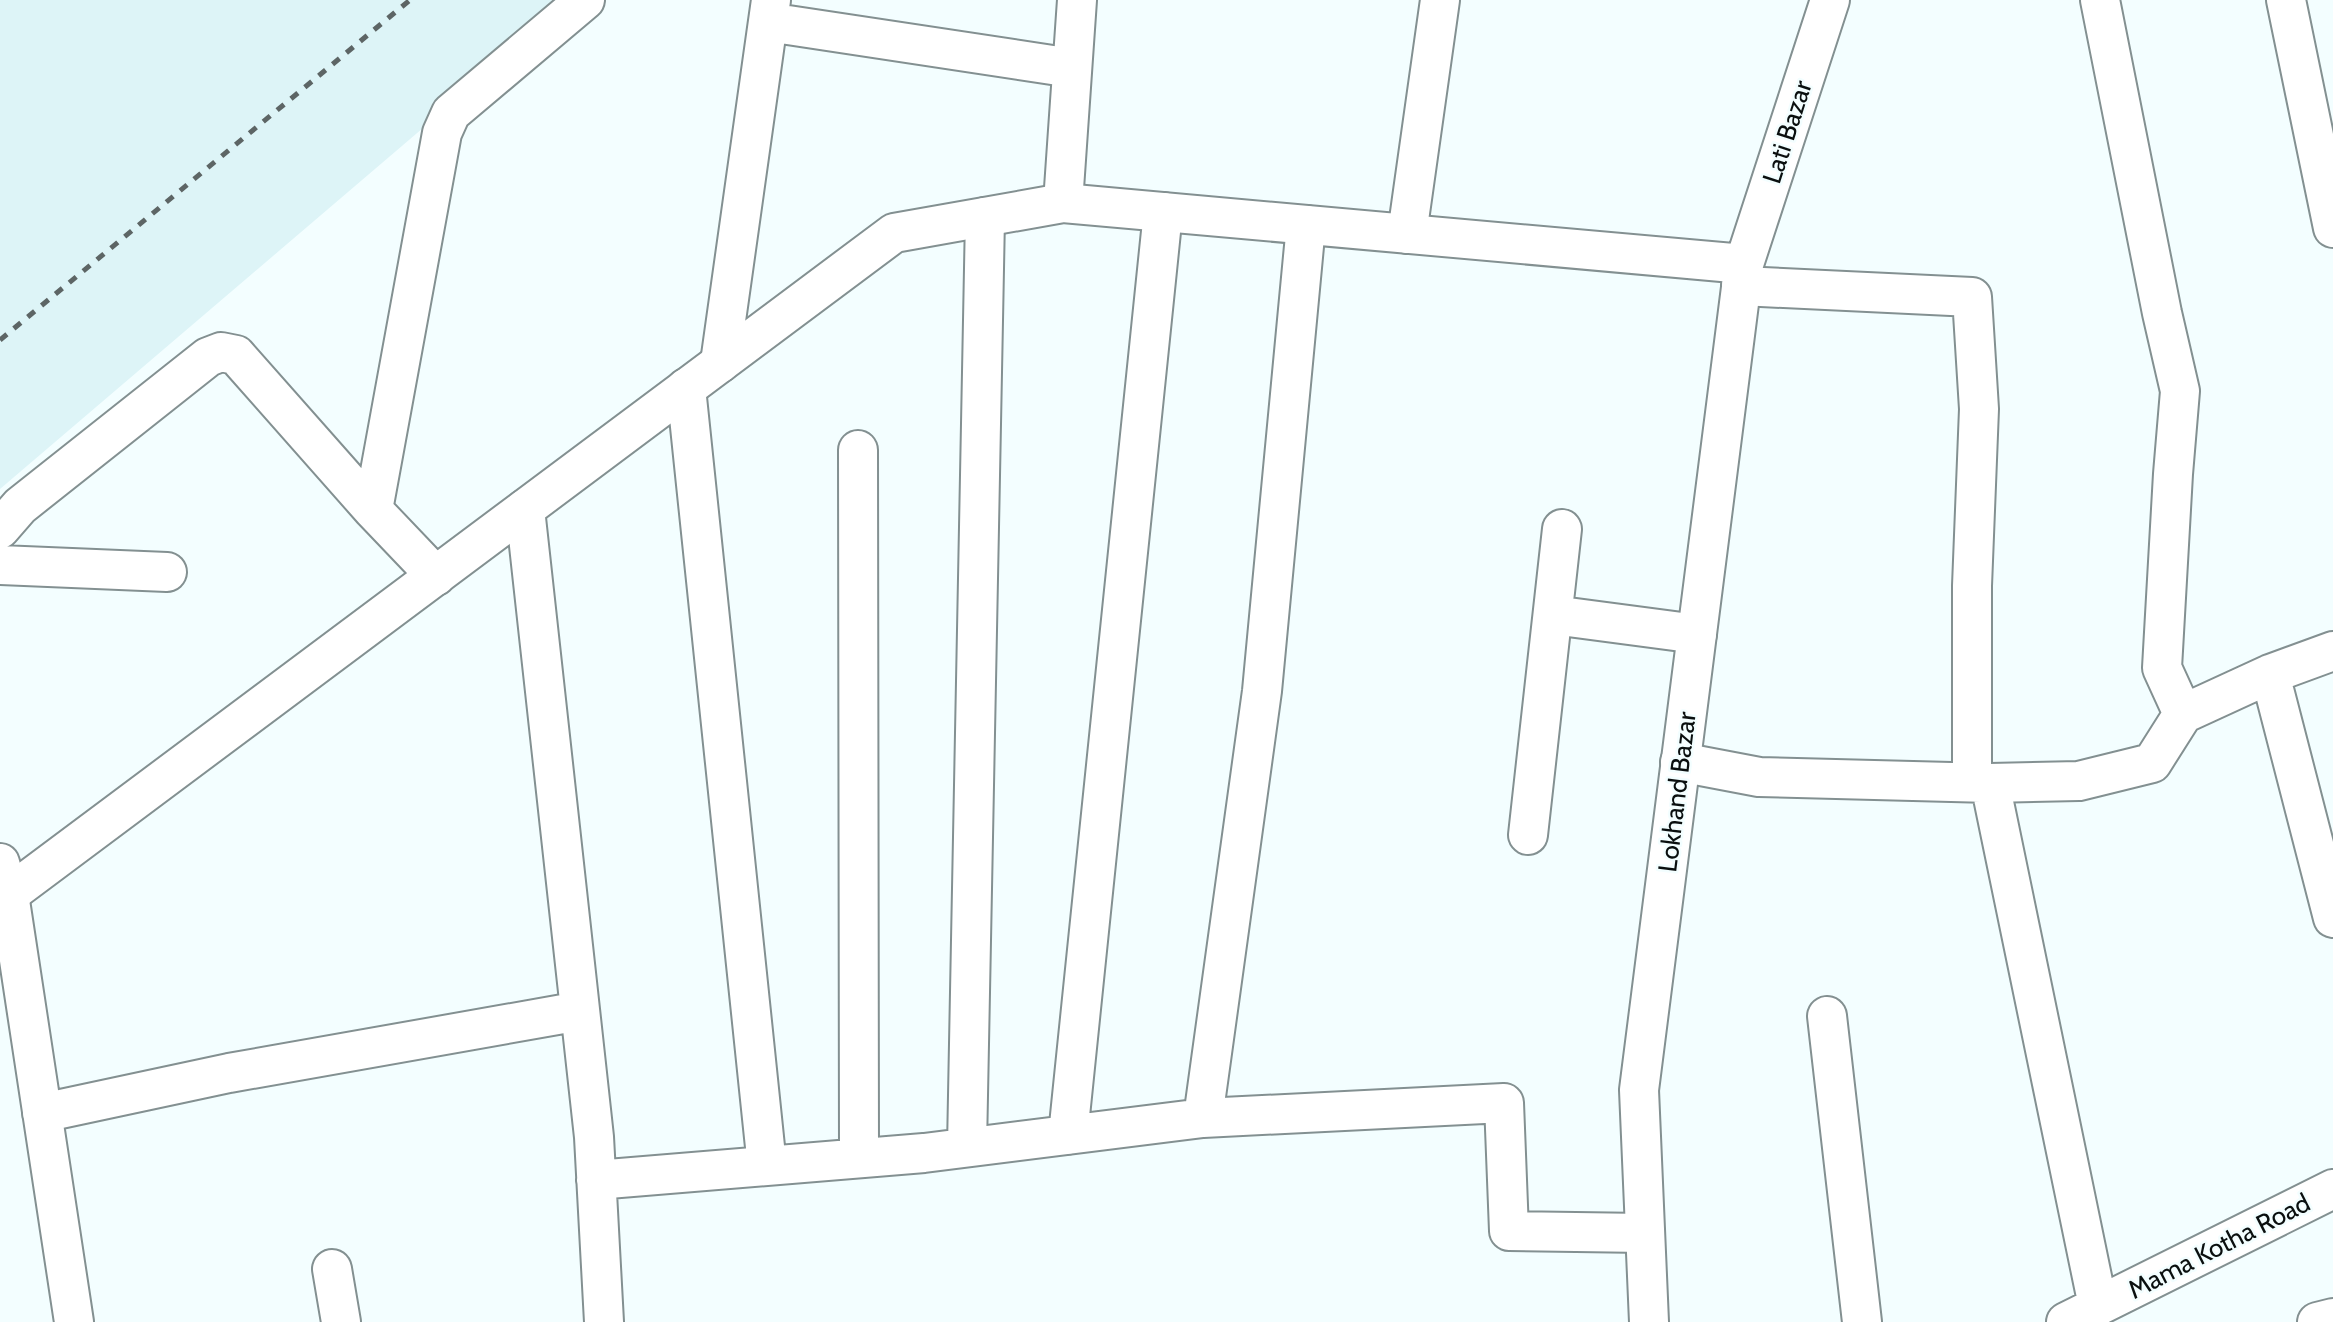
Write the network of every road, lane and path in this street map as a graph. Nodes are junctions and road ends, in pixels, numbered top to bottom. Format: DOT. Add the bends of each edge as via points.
graph roads {
  1 [pos="584,0"];
  2 [pos="1077,0"];
  3 [pos="1440,0"];
  4 [pos="1830,0"];
  5 [pos="2100,0"];
  6 [pos="2286,0"];
  7 [pos="769,11"];
  8 [pos="1072,68"];
  9 [pos="2321,113"];
  10 [pos="1063,203"];
  11 [pos="1163,212"];
  12 [pos="985,217"];
  13 [pos="1306,225"];
  14 [pos="2333,228"];
  15 [pos="1407,234"];
  16 [pos="1743,275"];
  17 [pos="720,363"];
  18 [pos="687,388"];
  19 [pos="858,450"];
  20 [pos="525,509"];
  21 [pos="373,510"];
  22 [pos="0,529"];
  23 [pos="1562,529"];
  24 [pos="0,565"];
  25 [pos="167,572"];
  26 [pos="436,576"];
  27 [pos="1553,615"];
  28 [pos="1697,634"];
  29 [pos="2333,651"];
  30 [pos="2270,674"];
  31 [pos="2183,714"];
  32 [pos="1680,762"];
  33 [pos="1981,783"];
  34 [pos="1528,835"];
  35 [pos="3,886"];
  36 [pos="2333,918"];
  37 [pos="580,1011"];
  38 [pos="1827,1016"];
  39 [pos="41,1113"];
  40 [pos="1203,1118"];
  41 [pos="1068,1135"];
  42 [pos="967,1147"];
  43 [pos="859,1158"];
  44 [pos="767,1166"];
  45 [pos="596,1180"];
  46 [pos="2333,1189"];
  47 [pos="1645,1233"];
  48 [pos="332,1269"];
  49 [pos="2082,1314"];
  50 [pos="2333,1318"];
  51 [pos="74,1322"];
  52 [pos="341,1322"];
  53 [pos="604,1322"];
  54 [pos="1649,1322"];
  55 [pos="1862,1322"];
  56 [pos="2317,1322"];
  1 -- 21 [label="street" via="446,121"];
  2 -- 8 [label="street"];
  3 -- 15 [label="street"];
  4 -- 16 [label="street, Lati Bazar"];
  5 -- 31 [label="street" via="2180,391 2162,668"];
  6 -- 9 [label="street"];
  7 -- 8 [label="street"];
  7 -- 17 [label="street"];
  8 -- 10 [label="street"];
  9 -- 14 [label="street"];
  10 -- 11 [label="street"];
  10 -- 12 [label="street"];
  11 -- 13 [label="street"];
  11 -- 41 [label="street"];
  12 -- 17 [label="street" via="894,233"];
  12 -- 42 [label="street"];
  13 -- 15 [label="street"];
  13 -- 40 [label="street" via="1262,691"];
  15 -- 16 [label="street"];
  16 -- 28 [label="street, Lokhand Bazar"];
  16 -- 33 [label="street" via="1972,297 1979,409 1972,586"];
  17 -- 18 [label="street"];
  18 -- 20 [label="street"];
  18 -- 44 [label="street"];
  19 -- 43 [label="street"];
  20 -- 26 [label="street"];
  20 -- 37 [label="street"];
  21 -- 22 [label="street" via="236,355 221,352 208,357 31,498"];
  21 -- 26 [label="street"];
  23 -- 27 [label="street"];
  24 -- 25 [label="street"];
  26 -- 35 [label="street"];
  27 -- 28 [label="street"];
  27 -- 34 [label="street"];
  28 -- 32 [label="street, Lokhand Bazar"];
  29 -- 30 [label="street"];
  30 -- 31 [label="street"];
  30 -- 36 [label="street"];
  31 -- 33 [label="street" via="2152,763 2079,781"];
  32 -- 33 [label="street" via="1759,777"];
  32 -- 47 [label="street, Lokhand Bazar" via="1639,1090"];
  33 -- 49 [label="street"];
  35 -- 39 [label="street"];
  37 -- 39 [label="street" via="229,1073"];
  37 -- 45 [label="street"];
  38 -- 55 [label="street"];
  39 -- 51 [label="street"];
  40 -- 41 [label="street"];
  40 -- 47 [label="street" via="1504,1103 1509,1231"];
  41 -- 42 [label="street"];
  42 -- 43 [label="street"];
  43 -- 44 [label="street"];
  44 -- 45 [label="street"];
  45 -- 53 [label="street"];
  46 -- 49 [label="street, Mama Kotha Road"];
  47 -- 54 [label="street, Lokhand Bazar"];
  48 -- 52 [label="street"];
  50 -- 56 [label="street"];
}
